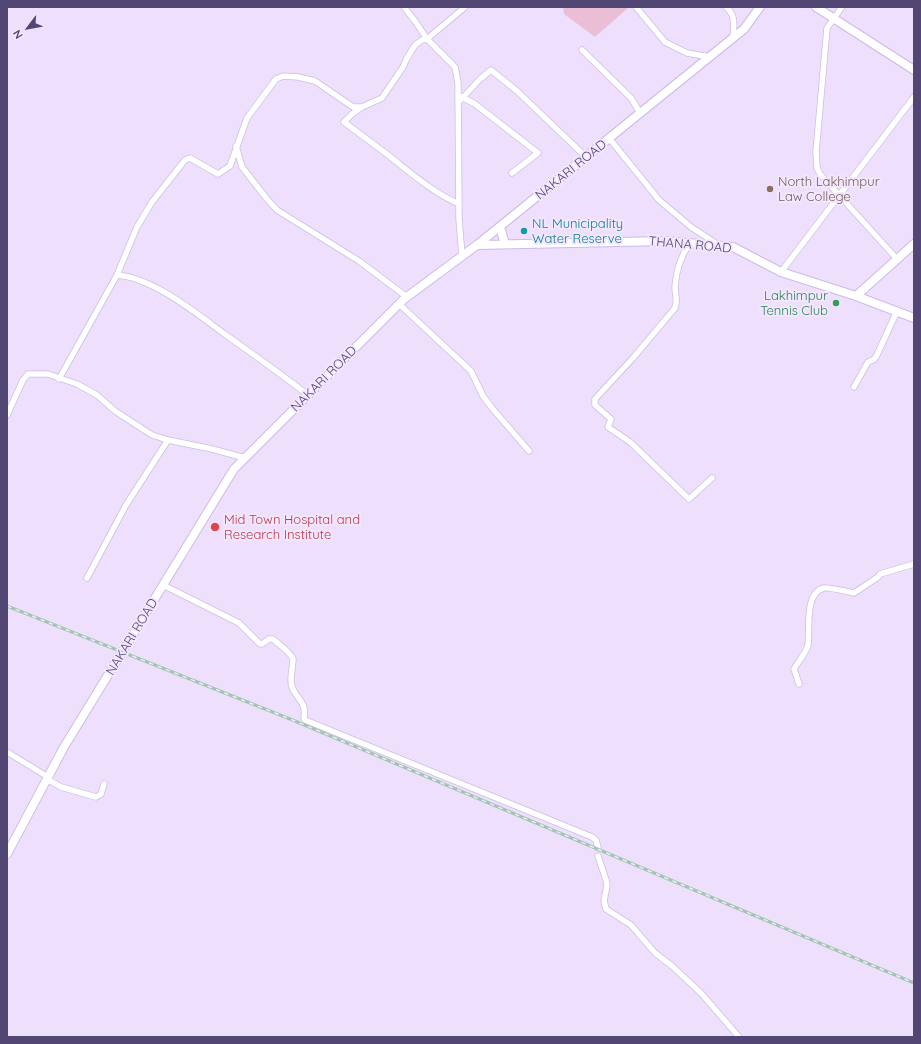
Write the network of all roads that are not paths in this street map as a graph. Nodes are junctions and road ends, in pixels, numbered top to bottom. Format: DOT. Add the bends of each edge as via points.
graph roads {
  1 [pos="404,7"];
  2 [pos="465,7"];
  3 [pos="636,7"];
  4 [pos="726,7"];
  5 [pos="760,7"];
  6 [pos="816,7"];
  7 [pos="842,7"];
  8 [pos="833,19"];
  9 [pos="734,38"];
  10 [pos="427,39"];
  11 [pos="582,50"];
  12 [pos="710,57"];
  13 [pos="914,70"];
  14 [pos="461,96"];
  15 [pos="914,97"];
  16 [pos="362,107"];
  17 [pos="640,113"];
  18 [pos="609,138"];
  19 [pos="236,145"];
  20 [pos="586,157"];
  21 [pos="512,173"];
  22 [pos="839,195"];
  23 [pos="459,204"];
  24 [pos="500,227"];
  25 [pos="690,243"];
  26 [pos="506,244"];
  27 [pos="914,244"];
  28 [pos="477,245"];
  29 [pos="718,246"];
  30 [pos="462,256"];
  31 [pos="897,259"];
  32 [pos="781,272"];
  33 [pos="117,275"];
  34 [pos="856,296"];
  35 [pos="407,297"];
  36 [pos="399,304"];
  37 [pos="897,312"];
  38 [pos="914,318"];
  39 [pos="59,379"];
  40 [pos="854,386"];
  41 [pos="308,395"];
  42 [pos="7,415"];
  43 [pos="168,440"];
  44 [pos="529,451"];
  45 [pos="245,458"];
  46 [pos="712,478"];
  47 [pos="914,564"];
  48 [pos="87,578"];
  49 [pos="163,585"];
  50 [pos="799,684"];
  51 [pos="7,752"];
  52 [pos="47,778"];
  53 [pos="104,784"];
  54 [pos="598,848"];
  55 [pos="7,854"];
  56 [pos="598,856"];
  57 [pos="740,1037"];
  1 -- 10 [label="street"];
  2 -- 10 [label="street"];
  3 -- 12 [label="street" via="665,42 687,53"];
  4 -- 9 [label="street" via="735,21"];
  5 -- 9 [label="street, NAKARI ROAD"];
  6 -- 8 [label="street"];
  7 -- 8 [label="street"];
  8 -- 13 [label="street"];
  8 -- 22 [label="street" via="827,28 816,152 820,174"];
  9 -- 12 [label="street, NAKARI ROAD"];
  10 -- 14 [label="street" via="455,67"];
  10 -- 16 [label="street" via="415,45 382,98"];
  11 -- 17 [label="street" via="631,98"];
  12 -- 17 [label="street, NAKARI ROAD"];
  14 -- 20 [label="street" via="491,70 517,91"];
  14 -- 21 [label="street" via="493,116 538,153"];
  14 -- 23 [label="street" via="458,103"];
  15 -- 22 [label="street"];
  16 -- 19 [label="street" via="353,107 315,81 284,76 276,79 247,118"];
  16 -- 23 [label="street" via="344,122 418,180"];
  17 -- 18 [label="street, NAKARI ROAD"];
  18 -- 20 [label="street, NAKARI ROAD"];
  18 -- 29 [label="street" via="660,200"];
  19 -- 33 [label="street" via="230,166 218,174 190,158 185,160 152,202"];
  19 -- 35 [label="street" via="242,166 277,210 347,253"];
  20 -- 24 [label="street, NAKARI ROAD"];
  22 -- 31 [label="street"];
  22 -- 32 [label="street"];
  23 -- 30 [label="street"];
  24 -- 26 [label="street"];
  24 -- 28 [label="street, NAKARI ROAD"];
  25 -- 26 [label="street, THANA ROAD" via="665,241"];
  25 -- 29 [label="street, THANA ROAD"];
  25 -- 46 [label="street" via="678,264 675,308 595,399 595,405 610,419 608,427 630,442 689,499"];
  26 -- 28 [label="street, THANA ROAD"];
  27 -- 31 [label="street"];
  28 -- 30 [label="street, NAKARI ROAD"];
  29 -- 32 [label="street, THANA ROAD" via="733,247"];
  30 -- 35 [label="street, NAKARI ROAD"];
  31 -- 34 [label="street"];
  32 -- 34 [label="street, THANA ROAD"];
  33 -- 39 [label="street"];
  33 -- 41 [label="street" via="141,281 172,296"];
  34 -- 37 [label="street, THANA ROAD"];
  35 -- 36 [label="street, NAKARI ROAD"];
  36 -- 41 [label="street, NAKARI ROAD"];
  36 -- 44 [label="street" via="471,371 483,396"];
  37 -- 38 [label="street, THANA ROAD"];
  37 -- 40 [label="street" via="876,357 868,362"];
  39 -- 42 [label="street" via="48,374 28,374"];
  39 -- 43 [label="street" via="77,384 97,395 115,411 152,435"];
  41 -- 45 [label="street, NAKARI ROAD"];
  43 -- 45 [label="street"];
  43 -- 48 [label="street" via="126,505"];
  45 -- 49 [label="street, NAKARI ROAD" via="234,469"];
  47 -- 50 [label="street" via="880,574 854,592 824,588 819,591 809,610 807,647 794,669"];
  49 -- 52 [label="street, NAKARI ROAD"];
  49 -- 54 [label="street" via="239,623 260,644 273,639 292,656 291,686 302,702 305,720 592,837"];
  51 -- 52 [label="street"];
  52 -- 53 [label="street" via="61,787 96,797 101,794"];
  52 -- 55 [label="street, NAKARI ROAD"];
  56 -- 57 [label="street" via="607,885 604,901 606,909 631,925 655,953 701,993"];
}
